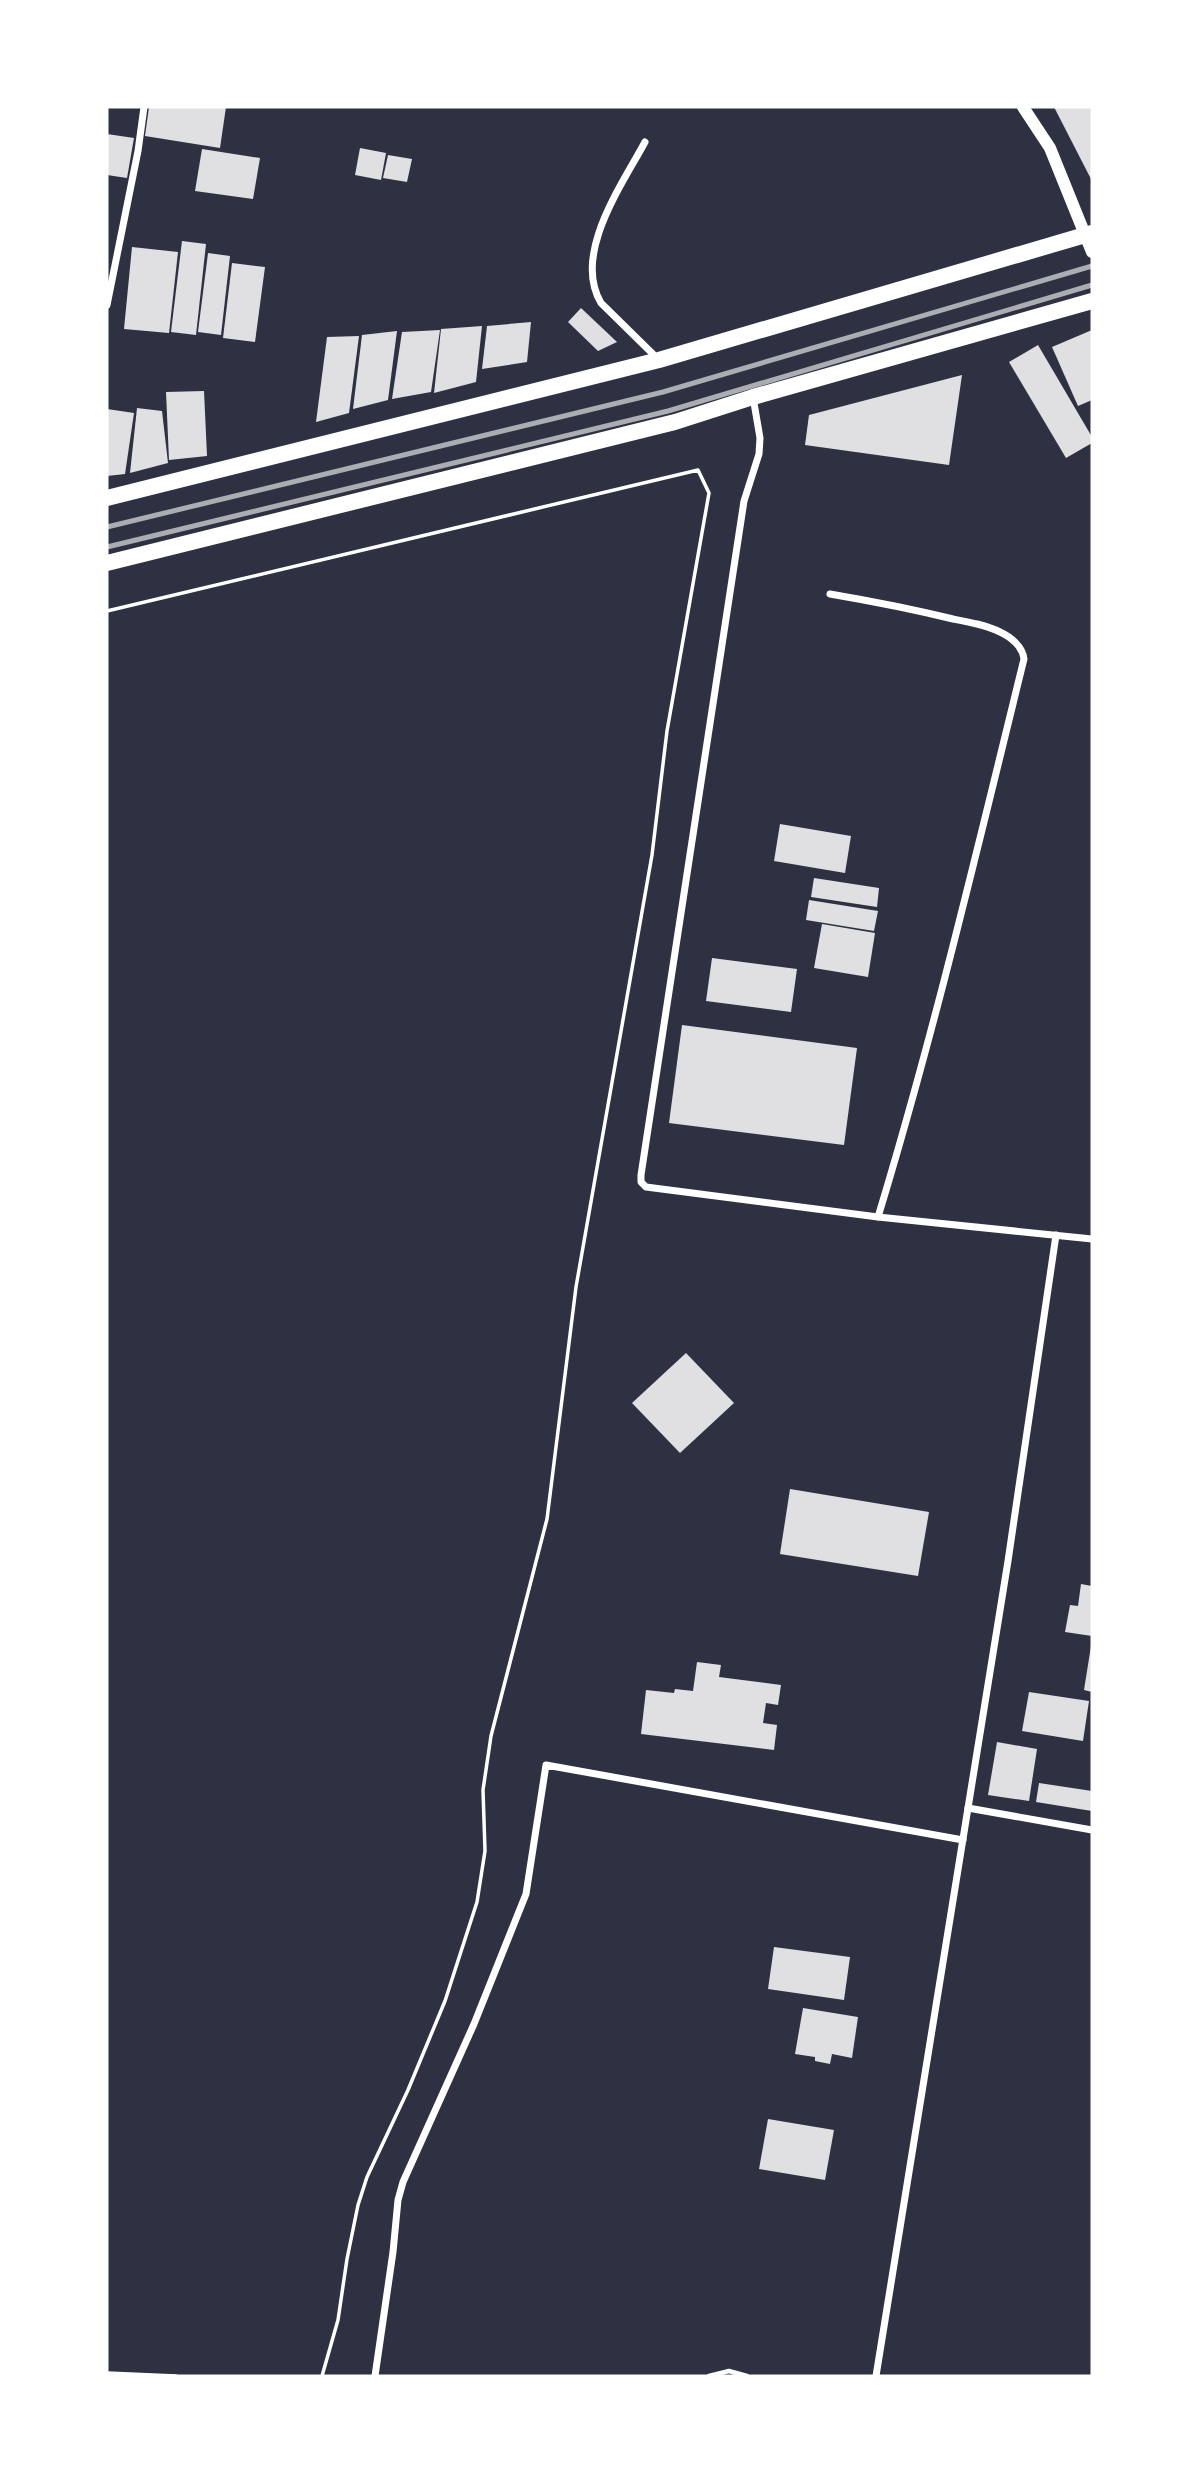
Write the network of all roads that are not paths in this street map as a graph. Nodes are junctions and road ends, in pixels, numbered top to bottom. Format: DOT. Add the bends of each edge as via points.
graph roads {
  1 [pos="144,107"];
  2 [pos="1023,107"];
  3 [pos="645,142"];
  4 [pos="1089,234"];
  5 [pos="1092,252"];
  6 [pos="1092,301"];
  7 [pos="107,305"];
  8 [pos="659,360"];
  9 [pos="753,397"];
  10 [pos="107,498"];
  11 [pos="107,563"];
  12 [pos="830,594"];
  13 [pos="878,1217"];
  14 [pos="1056,1234"];
  15 [pos="1092,1239"];
  16 [pos="968,1808"];
  17 [pos="1092,1830"];
  18 [pos="963,1840"];
  19 [pos="375,2376"];
  20 [pos="709,2376"];
  21 [pos="747,2376"];
  22 [pos="876,2376"];
  1 -- 7 [label="street"];
  2 -- 4 [label="street" via="1050,148"];
  3 -- 8 [label="street" via="610,208 591,266 601,303"];
  4 -- 5 [label="street"];
  4 -- 8 [label="highway"];
  6 -- 9 [label="highway"];
  8 -- 10 [label="highway"];
  9 -- 11 [label="highway" via="675,422"];
  9 -- 13 [label="street" via="760,429 759,454 744,500 640,1179 646,1187"];
  12 -- 13 [label="street" via="986,627 1007,636 1023,653 910,1114"];
  13 -- 14 [label="street"];
  14 -- 15 [label="street"];
  14 -- 16 [label="street"];
  16 -- 17 [label="street"];
  16 -- 18 [label="street"];
  18 -- 19 [label="street" via="546,1765 526,1894 474,2024 402,2182"];
  18 -- 22 [label="street"];
  20 -- 21 [label="lane" via="729,2371"];
}
